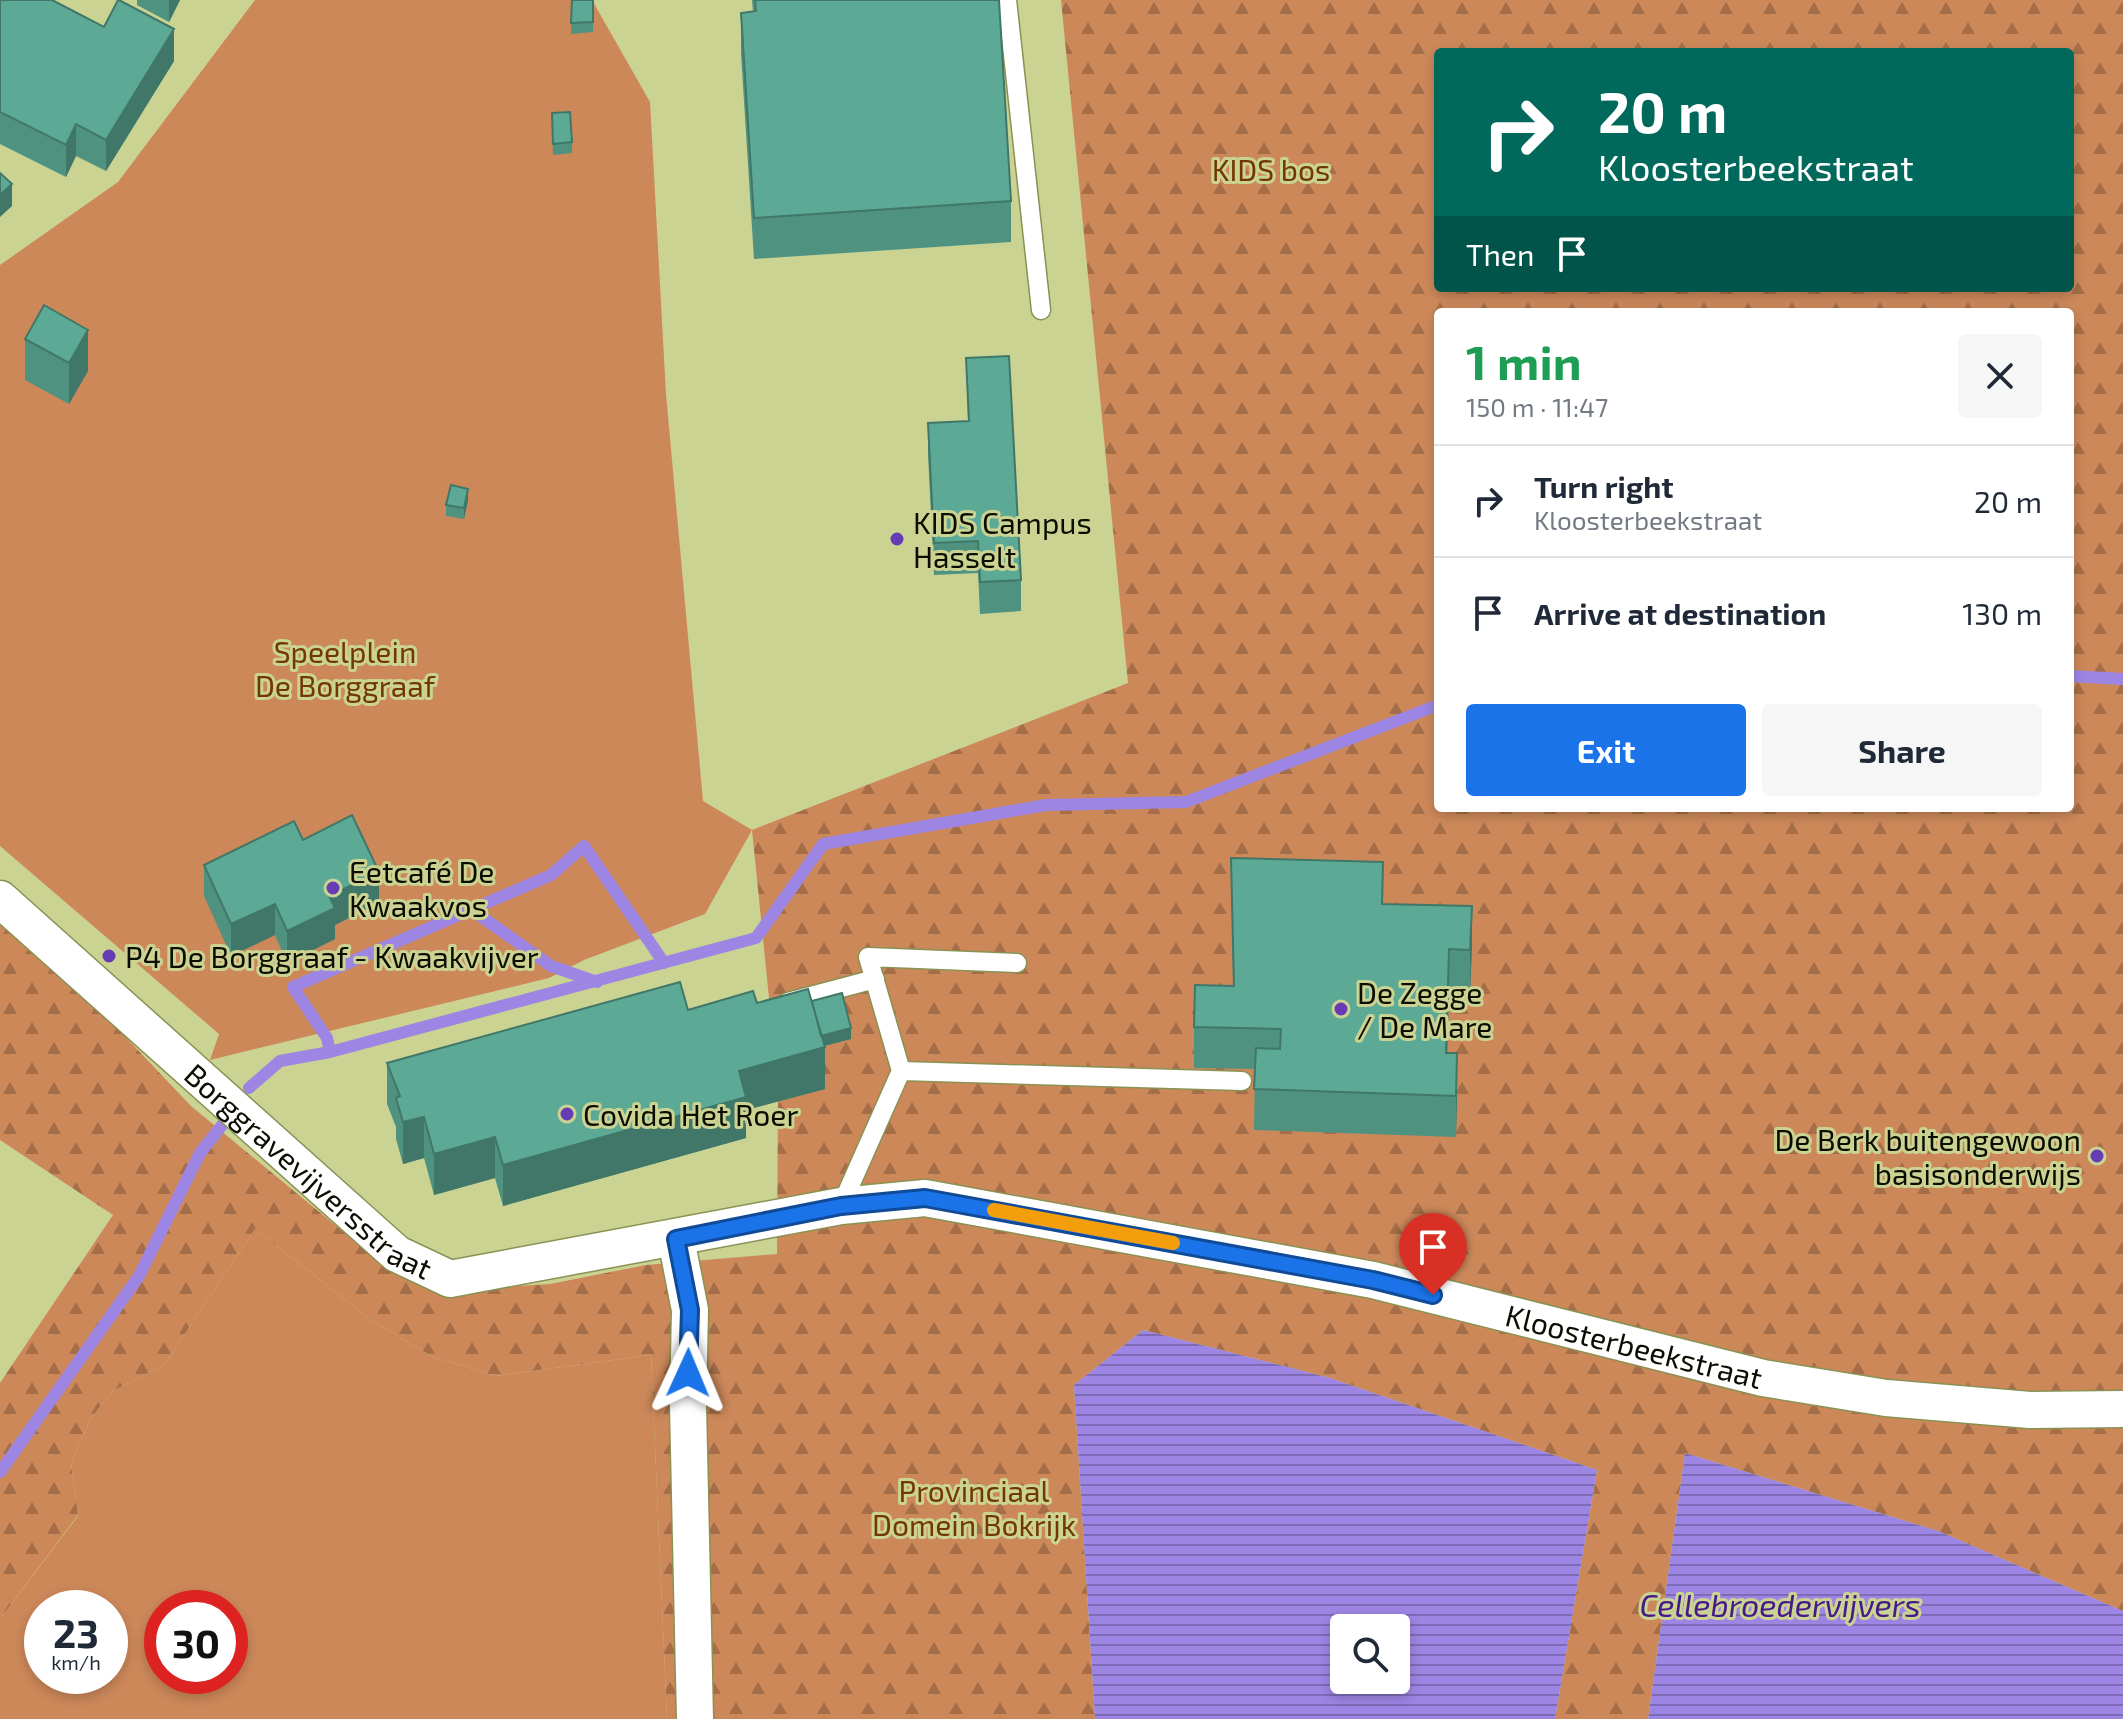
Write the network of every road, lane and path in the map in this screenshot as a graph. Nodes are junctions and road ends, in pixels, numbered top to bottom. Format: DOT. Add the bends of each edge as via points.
graph roads {
  1 [pos="1007,0"];
  2 [pos="1041,310"];
  3 [pos="0,899"];
  4 [pos="1017,963"];
  5 [pos="875,979"];
  6 [pos="763,1009"];
  7 [pos="901,1071"];
  8 [pos="1242,1081"];
  9 [pos="841,1206"];
  10 [pos="676,1239"];
  11 [pos="2123,1409"];
  12 [pos="695,1719"];
  1 -- 2 [label="lane"];
  3 -- 10 [label="street, Borggravevijversstraat" via="397,1254 450,1279"];
  4 -- 5 [label="lane" via="868,957"];
  5 -- 6 [label="lane"];
  5 -- 7 [label="lane"];
  7 -- 8 [label="lane"];
  7 -- 9 [label="lane"];
  9 -- 10 [label="street, Kloosterbeekstraat"];
  9 -- 11 [label="street, Kloosterbeekstraat" via="925,1198 1358,1277 1763,1378 1840,1391 2030,1410"];
  10 -- 12 [label="street" via="690,1310"];
}
